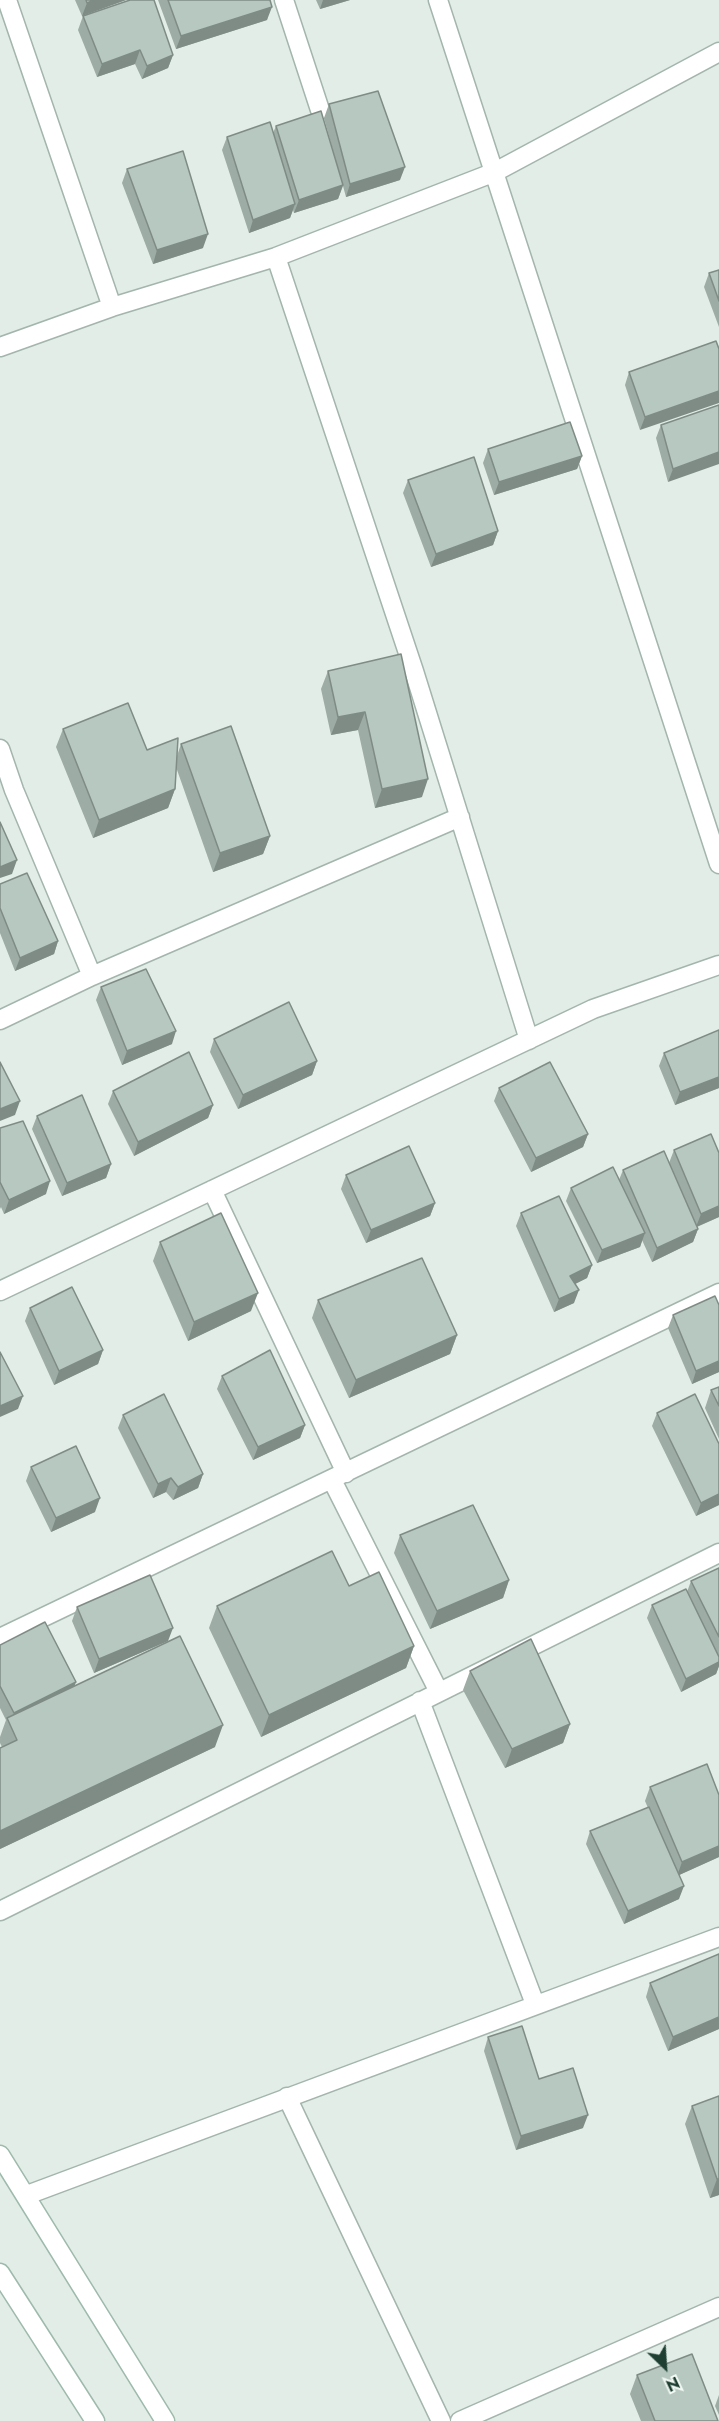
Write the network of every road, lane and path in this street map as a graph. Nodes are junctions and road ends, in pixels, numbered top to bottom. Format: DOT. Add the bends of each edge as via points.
graph roads {
  1 [pos="7,0"];
  2 [pos="284,0"];
  3 [pos="438,0"];
  4 [pos="719,52"];
  5 [pos="320,110"];
  6 [pos="495,172"];
  7 [pos="276,257"];
  8 [pos="112,307"];
  9 [pos="0,346"];
  10 [pos="0,749"];
  11 [pos="7,793"];
  12 [pos="459,817"];
  13 [pos="719,864"];
  14 [pos="719,965"];
  15 [pos="92,976"];
  16 [pos="0,1020"];
  17 [pos="529,1040"];
  18 [pos="212,1190"];
  19 [pos="0,1291"];
  20 [pos="719,1293"];
  21 [pos="339,1477"];
  22 [pos="719,1553"];
  23 [pos="0,1638"];
  24 [pos="439,1692"];
  25 [pos="420,1701"];
  26 [pos="0,1911"];
  27 [pos="719,1937"];
  28 [pos="535,2004"];
  29 [pos="287,2097"];
  30 [pos="0,2155"];
  31 [pos="27,2195"];
  32 [pos="0,2273"];
  33 [pos="719,2307"];
  34 [pos="95,2421"];
  35 [pos="165,2421"];
  36 [pos="441,2421"];
  37 [pos="460,2421"];
  1 -- 8 [label="street"];
  2 -- 5 [label="street"];
  3 -- 6 [label="street"];
  4 -- 6 [label="street"];
  6 -- 7 [label="street"];
  6 -- 13 [label="street"];
  7 -- 8 [label="street"];
  7 -- 12 [label="street"];
  8 -- 9 [label="street"];
  10 -- 11 [label="street"];
  11 -- 15 [label="street"];
  12 -- 15 [label="street"];
  12 -- 17 [label="street"];
  14 -- 17 [label="street" via="593,1009"];
  15 -- 16 [label="street"];
  17 -- 18 [label="street"];
  18 -- 19 [label="street"];
  18 -- 21 [label="street"];
  20 -- 21 [label="street"];
  21 -- 23 [label="street"];
  21 -- 24 [label="street"];
  22 -- 24 [label="street"];
  24 -- 25 [label="street"];
  25 -- 26 [label="street"];
  25 -- 28 [label="street"];
  27 -- 28 [label="street"];
  28 -- 29 [label="street"];
  29 -- 31 [label="street"];
  29 -- 36 [label="street"];
  30 -- 31 [label="street"];
  31 -- 35 [label="street"];
  32 -- 34 [label="street"];
  33 -- 37 [label="street"];
}
